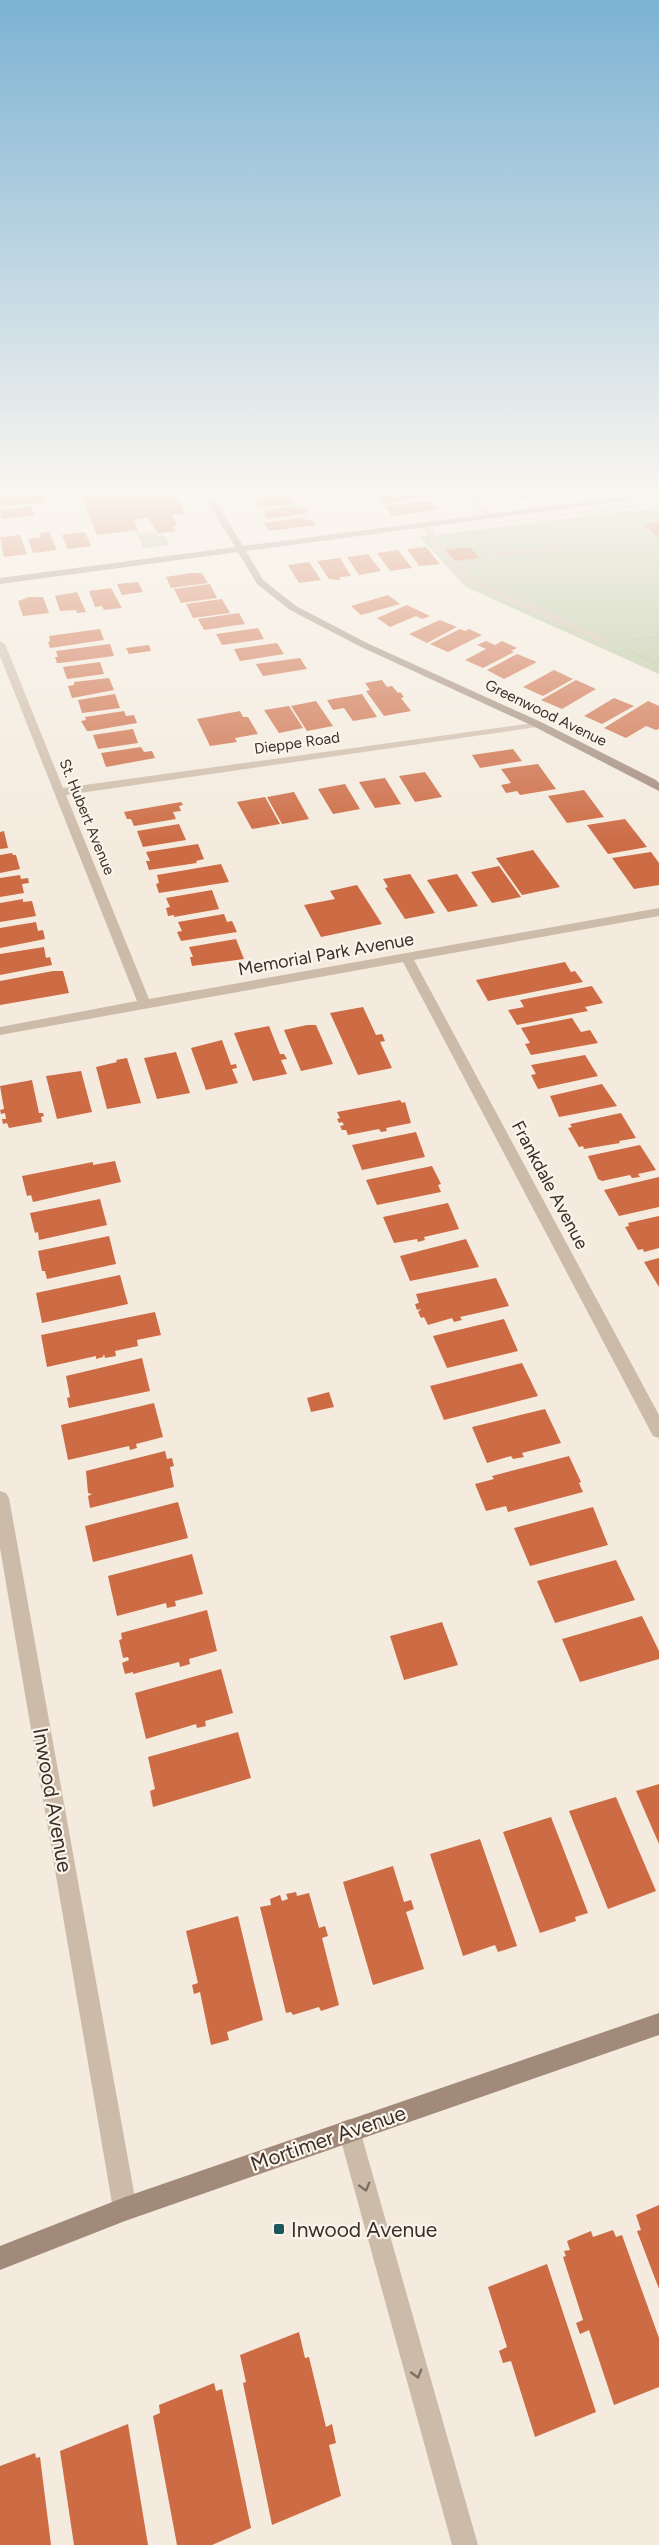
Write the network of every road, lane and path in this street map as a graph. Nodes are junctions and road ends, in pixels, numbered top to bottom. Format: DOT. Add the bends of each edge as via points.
graph roads {
  1 [pos="296,610"];
  2 [pos="534,610"];
  3 [pos="659,636"];
  4 [pos="604,640"];
  5 [pos="0,644"];
  6 [pos="659,664"];
  7 [pos="537,724"];
  8 [pos="659,788"];
  9 [pos="61,792"];
  10 [pos="659,912"];
  11 [pos="408,958"];
  12 [pos="144,1003"];
  13 [pos="0,1031"];
  14 [pos="659,1431"];
  15 [pos="0,1498"];
  16 [pos="659,2024"];
  17 [pos="349,2130"];
  18 [pos="125,2209"];
  19 [pos="0,2258"];
  20 [pos="465,2545"];
  1 -- 7 [label="street, Greenwood Avenue" via="363,645"];
  2 -- 4 [label="street"];
  3 -- 4 [label="path"];
  4 -- 6 [label="path"];
  5 -- 9 [label="street, St. Hubert Avenue"];
  7 -- 8 [label="street, Greenwood Avenue"];
  7 -- 9 [label="street, Dieppe Road"];
  9 -- 12 [label="street, St. Hubert Avenue"];
  10 -- 11 [label="street, Memorial Park Avenue"];
  11 -- 12 [label="street, Memorial Park Avenue"];
  11 -- 14 [label="street, Frankdale Avenue"];
  12 -- 13 [label="street, Memorial Park Avenue"];
  15 -- 18 [label="street, Inwood Avenue"];
  16 -- 17 [label="street, Mortimer Avenue"];
  17 -- 18 [label="street, Mortimer Avenue"];
  17 -- 20 [label="street, one-way"];
  18 -- 19 [label="street, Mortimer Avenue"];
}
